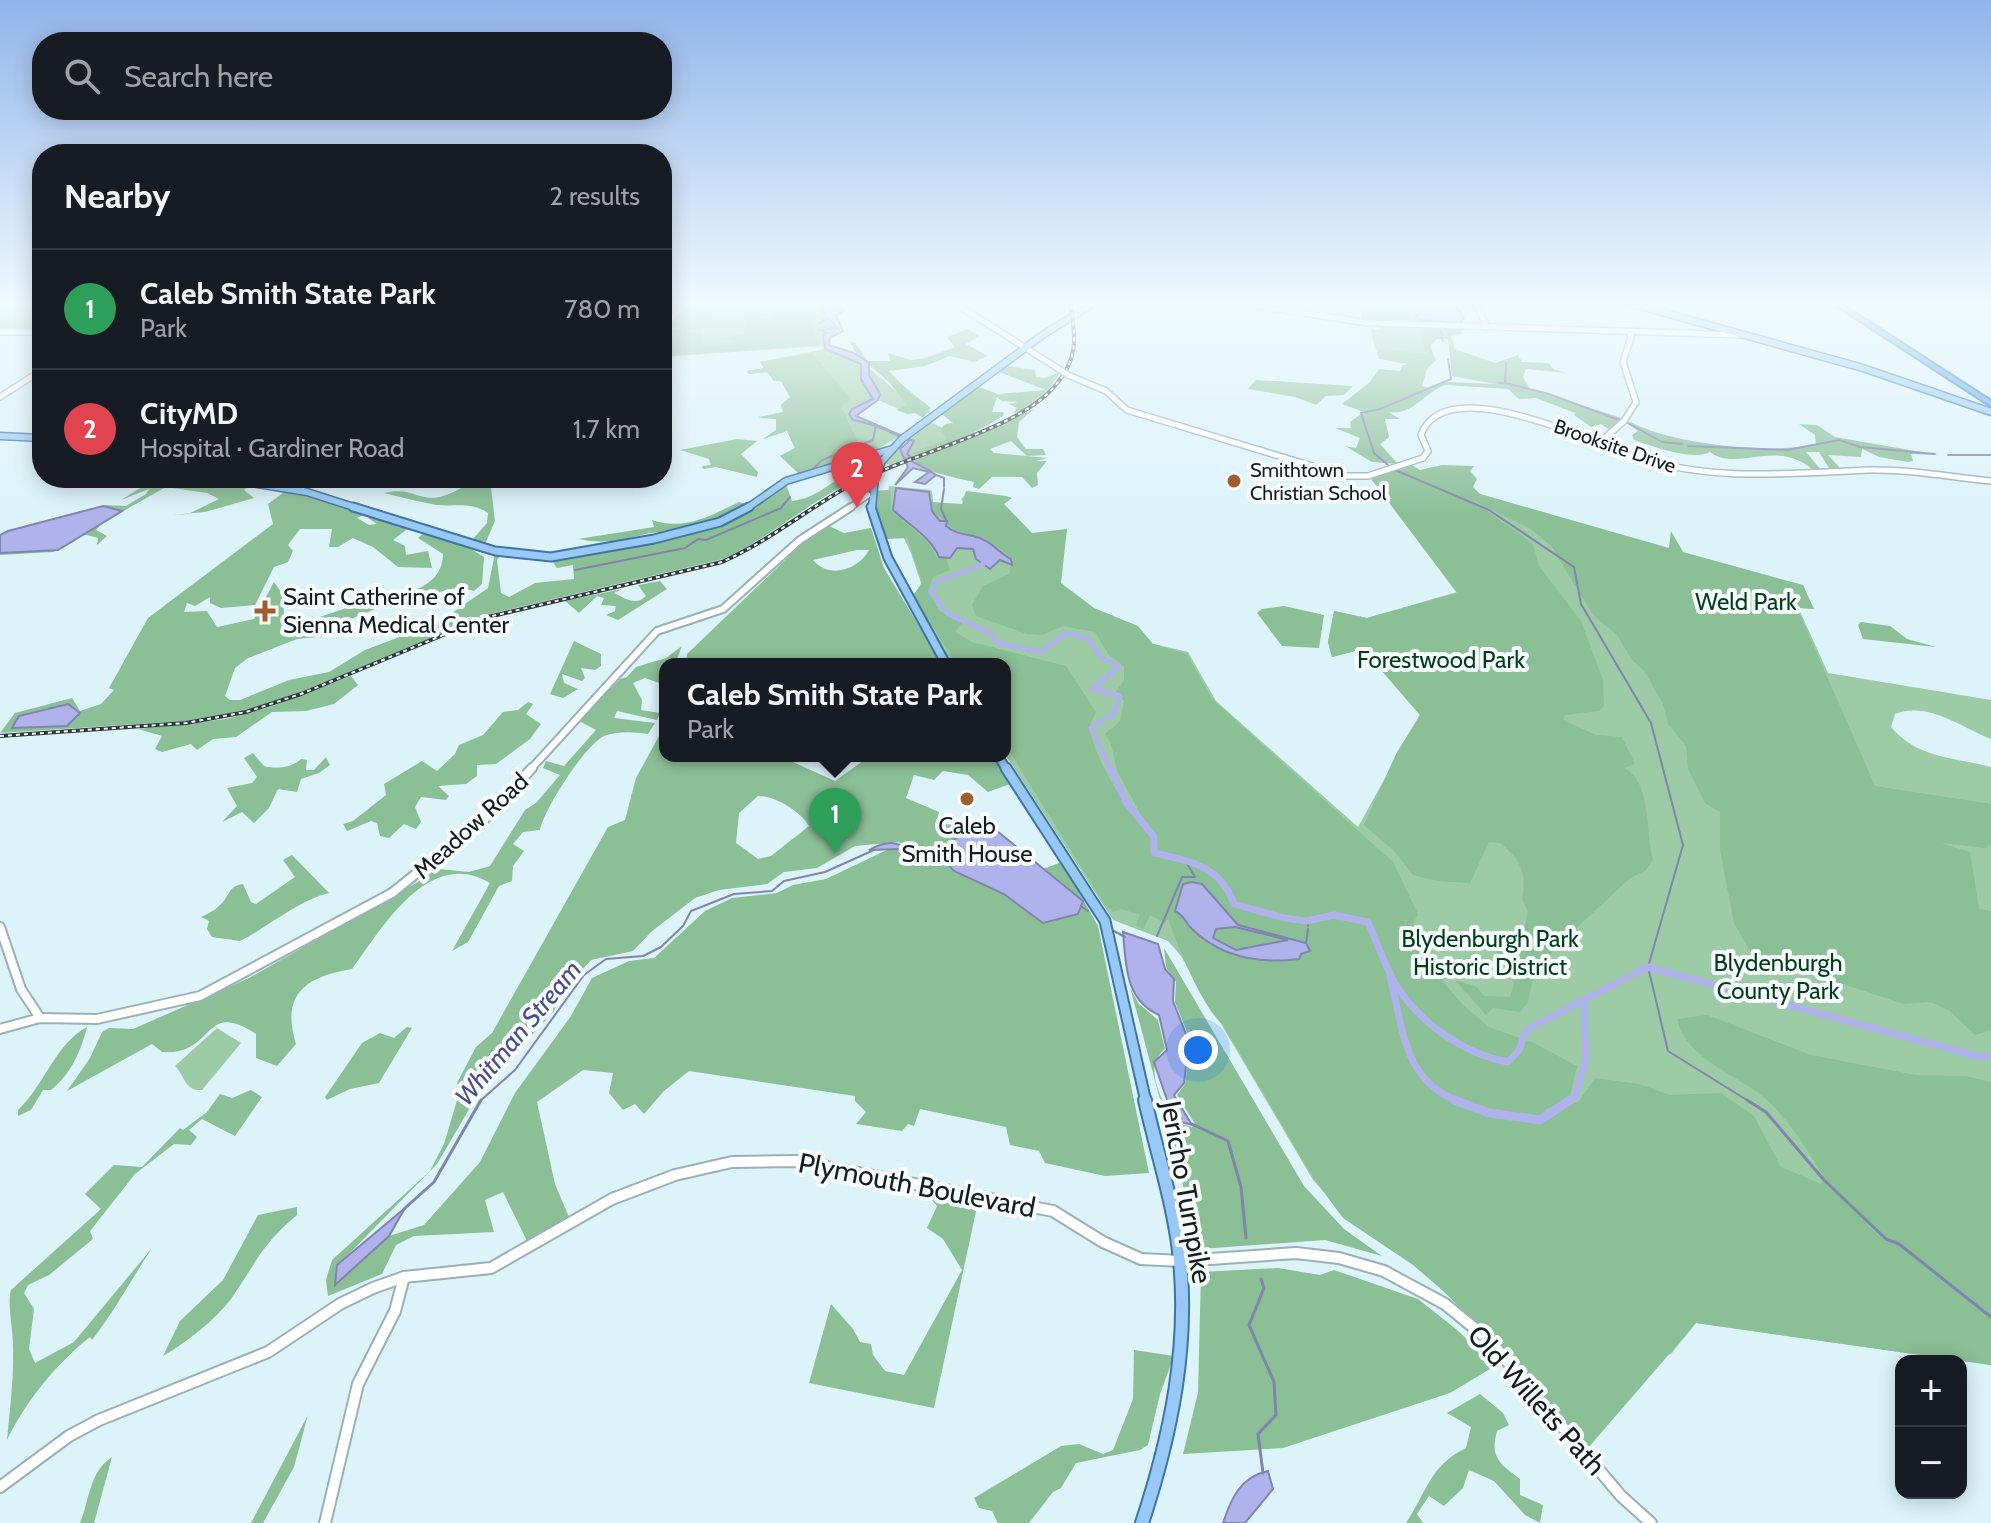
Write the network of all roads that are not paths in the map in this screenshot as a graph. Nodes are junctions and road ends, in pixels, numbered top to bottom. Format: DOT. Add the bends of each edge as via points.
graph roads {
  1 [pos="992,373"];
  2 [pos="1065,373"];
  3 [pos="1625,373"];
  4 [pos="1878,373"];
  5 [pos="1944,373"];
  6 [pos="1946,373"];
  7 [pos="32,376"];
  8 [pos="1970,390"];
  9 [pos="0,397"];
  10 [pos="1991,402"];
  11 [pos="1977,407"];
  12 [pos="1991,412"];
  13 [pos="0,436"];
  14 [pos="32,438"];
  15 [pos="1599,443"];
  16 [pos="886,451"];
  17 [pos="872,455"];
  18 [pos="882,461"];
  19 [pos="826,469"];
  20 [pos="1991,481"];
  21 [pos="285,488"];
  22 [pos="301,488"];
  23 [pos="298,490"];
  24 [pos="868,495"];
  25 [pos="943,658"];
  26 [pos="1002,762"];
  27 [pos="0,927"];
  28 [pos="29,1004"];
  29 [pos="40,1018"];
  30 [pos="26,1020"];
  31 [pos="0,1029"];
  32 [pos="1181,1261"];
  33 [pos="404,1277"];
  34 [pos="0,1487"];
  35 [pos="325,1523"];
  36 [pos="1142,1523"];
  37 [pos="1651,1523"];
  1 -- 16 [label="main road"];
  2 -- 15 [label="main road, Brooksite Drive" via="1106,391 1127,410 1331,473 1368,476 1423,458 1428,451 1421,435 1425,424 1458,408 1532,417"];
  3 -- 15 [label="main road" via="1636,402"];
  4 -- 11 [label="main road"];
  5 -- 8 [label="highway"];
  6 -- 10 [label="highway"];
  7 -- 9 [label="main road"];
  8 -- 10 [label="highway"];
  8 -- 11 [label="highway" via="1984,401"];
  11 -- 12 [label="main road"];
  13 -- 14 [label="main road"];
  15 -- 20 [label="main road, Brooksite Drive" via="1659,464 1721,475 1873,470"];
  16 -- 17 [label="main road"];
  16 -- 18 [label="main road"];
  16 -- 19 [label="main road"];
  17 -- 18 [label="main road"];
  17 -- 19 [label="main road"];
  18 -- 24 [label="main road"];
  19 -- 23 [label="main road" via="777,486 720,522 551,557 495,551"];
  21 -- 23 [label="main road"];
  22 -- 23 [label="main road"];
  24 -- 25 [label="main road" via="893,573"];
  24 -- 29 [label="main road, Meadow Road" via="800,540 723,609 657,631 487,817 392,893 200,996 97,1019"];
  26 -- 32 [label="main road, Jericho Turnpike" via="1105,921"];
  27 -- 28 [label="main road"];
  28 -- 29 [label="main road"];
  28 -- 30 [label="main road"];
  29 -- 30 [label="main road, Meadow Road"];
  30 -- 31 [label="main road, Meadow Road"];
  32 -- 33 [label="main road, Plymouth Boulevard" via="1141,1259 1053,1211 1016,1201 830,1165 755,1161 702,1168 640,1187 491,1268"];
  32 -- 36 [label="main road, Jericho Turnpike" via="1179,1378 1161,1466"];
  32 -- 37 [label="main road, Old Willets Path" via="1319,1255 1407,1281 1490,1341 1621,1496"];
  33 -- 34 [label="main road, Plymouth Boulevard" via="340,1304 268,1352 99,1420"];
  33 -- 35 [label="main road" via="395,1311 358,1384"];
}
